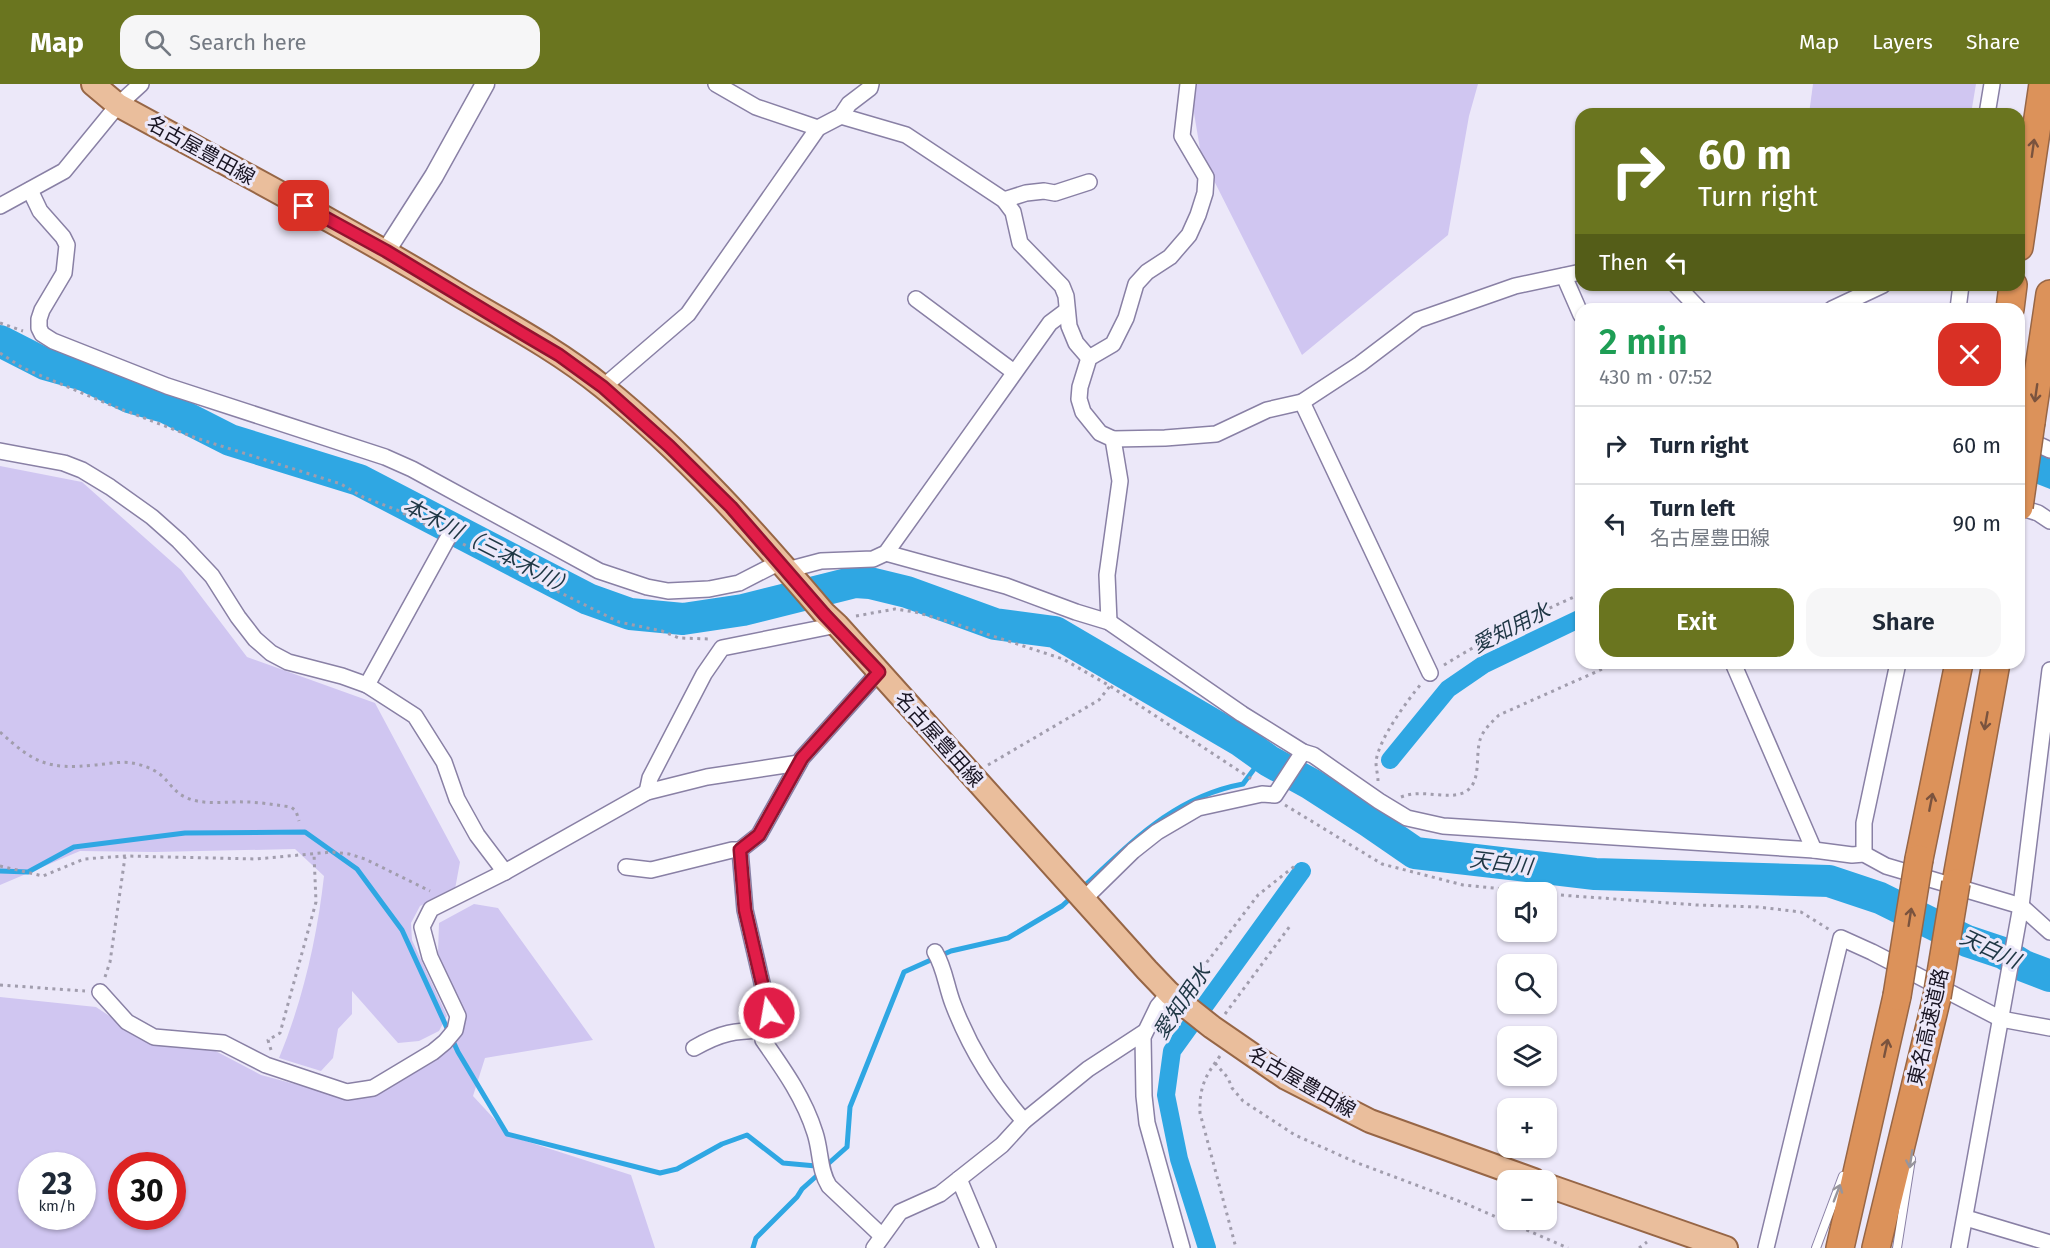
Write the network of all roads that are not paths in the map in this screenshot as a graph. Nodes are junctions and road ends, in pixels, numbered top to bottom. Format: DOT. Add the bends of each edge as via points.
graph roads {
  1 [pos="93,84"];
  2 [pos="141,84"];
  3 [pos="485,84"];
  4 [pos="716,84"];
  5 [pos="871,84"];
  6 [pos="1188,84"];
  7 [pos="1992,84"];
  8 [pos="2043,84"];
  9 [pos="118,105"];
  10 [pos="1988,108"];
  11 [pos="841,116"];
  12 [pos="818,128"];
  13 [pos="1089,182"];
  14 [pos="30,190"];
  15 [pos="1004,200"];
  16 [pos="0,206"];
  17 [pos="2025,206"];
  18 [pos="386,251"];
  19 [pos="1575,273"];
  20 [pos="1564,276"];
  21 [pos="1682,291"];
  22 [pos="1871,291"];
  23 [pos="2050,294"];
  24 [pos="916,299"];
  25 [pos="1576,303"];
  26 [pos="1693,303"];
  27 [pos="1845,303"];
  28 [pos="1066,311"];
  29 [pos="1089,358"];
  30 [pos="1014,372"];
  31 [pos="603,387"];
  32 [pos="1302,402"];
  33 [pos="2025,429"];
  34 [pos="1113,439"];
  35 [pos="2050,450"];
  36 [pos="0,451"];
  37 [pos="2025,509"];
  38 [pos="2050,521"];
  39 [pos="449,536"];
  40 [pos="886,552"];
  41 [pos="787,570"];
  42 [pos="830,619"];
  43 [pos="1109,622"];
  44 [pos="1736,669"];
  45 [pos="1897,669"];
  46 [pos="1958,669"];
  47 [pos="1995,669"];
  48 [pos="2050,670"];
  49 [pos="879,672"];
  50 [pos="1430,673"];
  51 [pos="368,685"];
  52 [pos="1303,752"];
  53 [pos="799,763"];
  54 [pos="647,792"];
  55 [pos="740,850"];
  56 [pos="1814,850"];
  57 [pos="1864,854"];
  58 [pos="626,867"];
  59 [pos="505,872"];
  60 [pos="1083,900"];
  61 [pos="2021,906"];
  62 [pos="2050,932"];
  63 [pos="935,952"];
  64 [pos="100,992"];
  65 [pos="1173,997"];
  66 [pos="1937,997"];
  67 [pos="2001,1018"];
  68 [pos="2050,1028"];
  69 [pos="765,1030"];
  70 [pos="1143,1036"];
  71 [pos="694,1048"];
  72 [pos="1878,1086"];
  73 [pos="1918,1111"];
  74 [pos="1024,1121"];
  75 [pos="1913,1145"];
  76 [pos="1853,1150"];
  77 [pos="1506,1170"];
  78 [pos="1845,1172"];
  79 [pos="959,1179"];
  80 [pos="1557,1189"];
  81 [pos="1966,1218"];
  82 [pos="878,1242"];
  83 [pos="2050,1243"];
  84 [pos="988,1248"];
  85 [pos="1182,1248"];
  86 [pos="1726,1248"];
  87 [pos="1766,1248"];
  88 [pos="1816,1248"];
  89 [pos="1840,1248"];
  90 [pos="1876,1248"];
  91 [pos="1897,1248"];
  92 [pos="1959,1248"];
  1 -- 9 [label="main road, 名古屋豊田線"];
  2 -- 9 [label="street"];
  3 -- 18 [label="street" via="434,176"];
  4 -- 12 [label="street" via="756,107"];
  5 -- 11 [label="street"];
  6 -- 29 [label="street" via="1182,136 1206,177 1198,215 1189,235 1170,257 1136,284 1113,344"];
  7 -- 10 [label="street"];
  17 -- 8 [label="highway, one-way"];
  9 -- 14 [label="street" via="64,171"];
  9 -- 18 [label="main road, 名古屋豊田線"];
  11 -- 12 [label="street"];
  11 -- 15 [label="street" via="906,135"];
  12 -- 31 [label="street" via="688,314"];
  13 -- 15 [label="street"];
  14 -- 16 [label="street"];
  14 -- 41 [label="street" via="40,211 66,245 64,273 39,319 42,334 167,386 385,457 599,571 646,588 709,589"];
  15 -- 28 [label="street" via="1013,212 1020,243 1062,286"];
  18 -- 31 [label="main road, 名古屋豊田線" via="559,355"];
  19 -- 20 [label="street"];
  20 -- 25 [label="street"];
  20 -- 32 [label="street" via="1515,286 1418,320"];
  21 -- 26 [label="street"];
  22 -- 27 [label="street"];
  23 -- 33 [label="highway, one-way"];
  24 -- 30 [label="street"];
  28 -- 29 [label="street" via="1076,343"];
  28 -- 30 [label="street" via="1050,323"];
  29 -- 34 [label="street" via="1079,399 1083,412 1100,433"];
  30 -- 40 [label="street"];
  31 -- 41 [label="main road, 名古屋豊田線" via="708,484"];
  32 -- 34 [label="street" via="1267,410 1216,434"];
  32 -- 50 [label="street"];
  33 -- 35 [label="street"];
  34 -- 43 [label="street" via="1120,481 1107,575"];
  36 -- 51 [label="street" via="64,463 110,487 179,541 212,576 255,639 271,653 288,662"];
  37 -- 38 [label="street"];
  39 -- 51 [label="street"];
  40 -- 41 [label="street" via="873,559 821,561"];
  40 -- 43 [label="street" via="1006,586"];
  41 -- 42 [label="main road, 名古屋豊田線"];
  42 -- 49 [label="main road, 名古屋豊田線"];
  42 -- 54 [label="street" via="727,646 718,652 650,778"];
  43 -- 52 [label="street"];
  44 -- 56 [label="street"];
  45 -- 57 [label="street" via="1864,823"];
  72 -- 46 [label="highway, 東名高速道路, one-way, bridge"];
  47 -- 66 [label="highway, 東名高速道路, one-way, bridge"];
  48 -- 61 [label="street"];
  49 -- 53 [label="street"];
  49 -- 60 [label="main road, 名古屋豊田線"];
  51 -- 59 [label="street" via="415,716 444,762 457,799 477,835"];
  52 -- 56 [label="street" via="1407,818 1443,826"];
  52 -- 60 [label="street" via="1269,795 1198,808 1133,851"];
  53 -- 54 [label="street" via="707,777"];
  53 -- 55 [label="street" via="759,835"];
  54 -- 59 [label="street"];
  55 -- 58 [label="street" via="651,870"];
  55 -- 69 [label="street" via="745,910 769,1013"];
  56 -- 57 [label="street"];
  57 -- 61 [label="street" via="1886,866"];
  59 -- 64 [label="street" via="431,909 422,927 430,957 458,1016 455,1030 433,1052 373,1088 347,1092 276,1069 223,1043 154,1037 127,1022"];
  60 -- 65 [label="main road, 名古屋豊田線"];
  61 -- 62 [label="street"];
  61 -- 67 [label="street"];
  63 -- 74 [label="street" via="943,965 952,1003 979,1057 995,1087"];
  65 -- 70 [label="street" via="1158,1006"];
  65 -- 77 [label="main road, 名古屋豊田線" via="1286,1078 1370,1121"];
  66 -- 73 [label="lane"];
  66 -- 90 [label="highway, 東名高速道路"];
  67 -- 68 [label="street"];
  67 -- 81 [label="street"];
  67 -- 87 [label="street" via="1841,938"];
  69 -- 71 [label="street" via="727,1032"];
  69 -- 82 [label="street" via="763,1040 798,1090 816,1134 829,1186"];
  70 -- 74 [label="street" via="1088,1070"];
  70 -- 85 [label="street" via="1147,1123"];
  72 -- 76 [label="lane"];
  72 -- 89 [label="highway, 東名高速道路"];
  74 -- 79 [label="street" via="1002,1145"];
  75 -- 91 [label="lane, one-way"];
  88 -- 78 [label="lane, one-way"];
  79 -- 82 [label="street" via="940,1194 900,1212"];
  79 -- 84 [label="street"];
  80 -- 86 [label="main road"];
  81 -- 83 [label="street"];
  81 -- 92 [label="street"];
}
